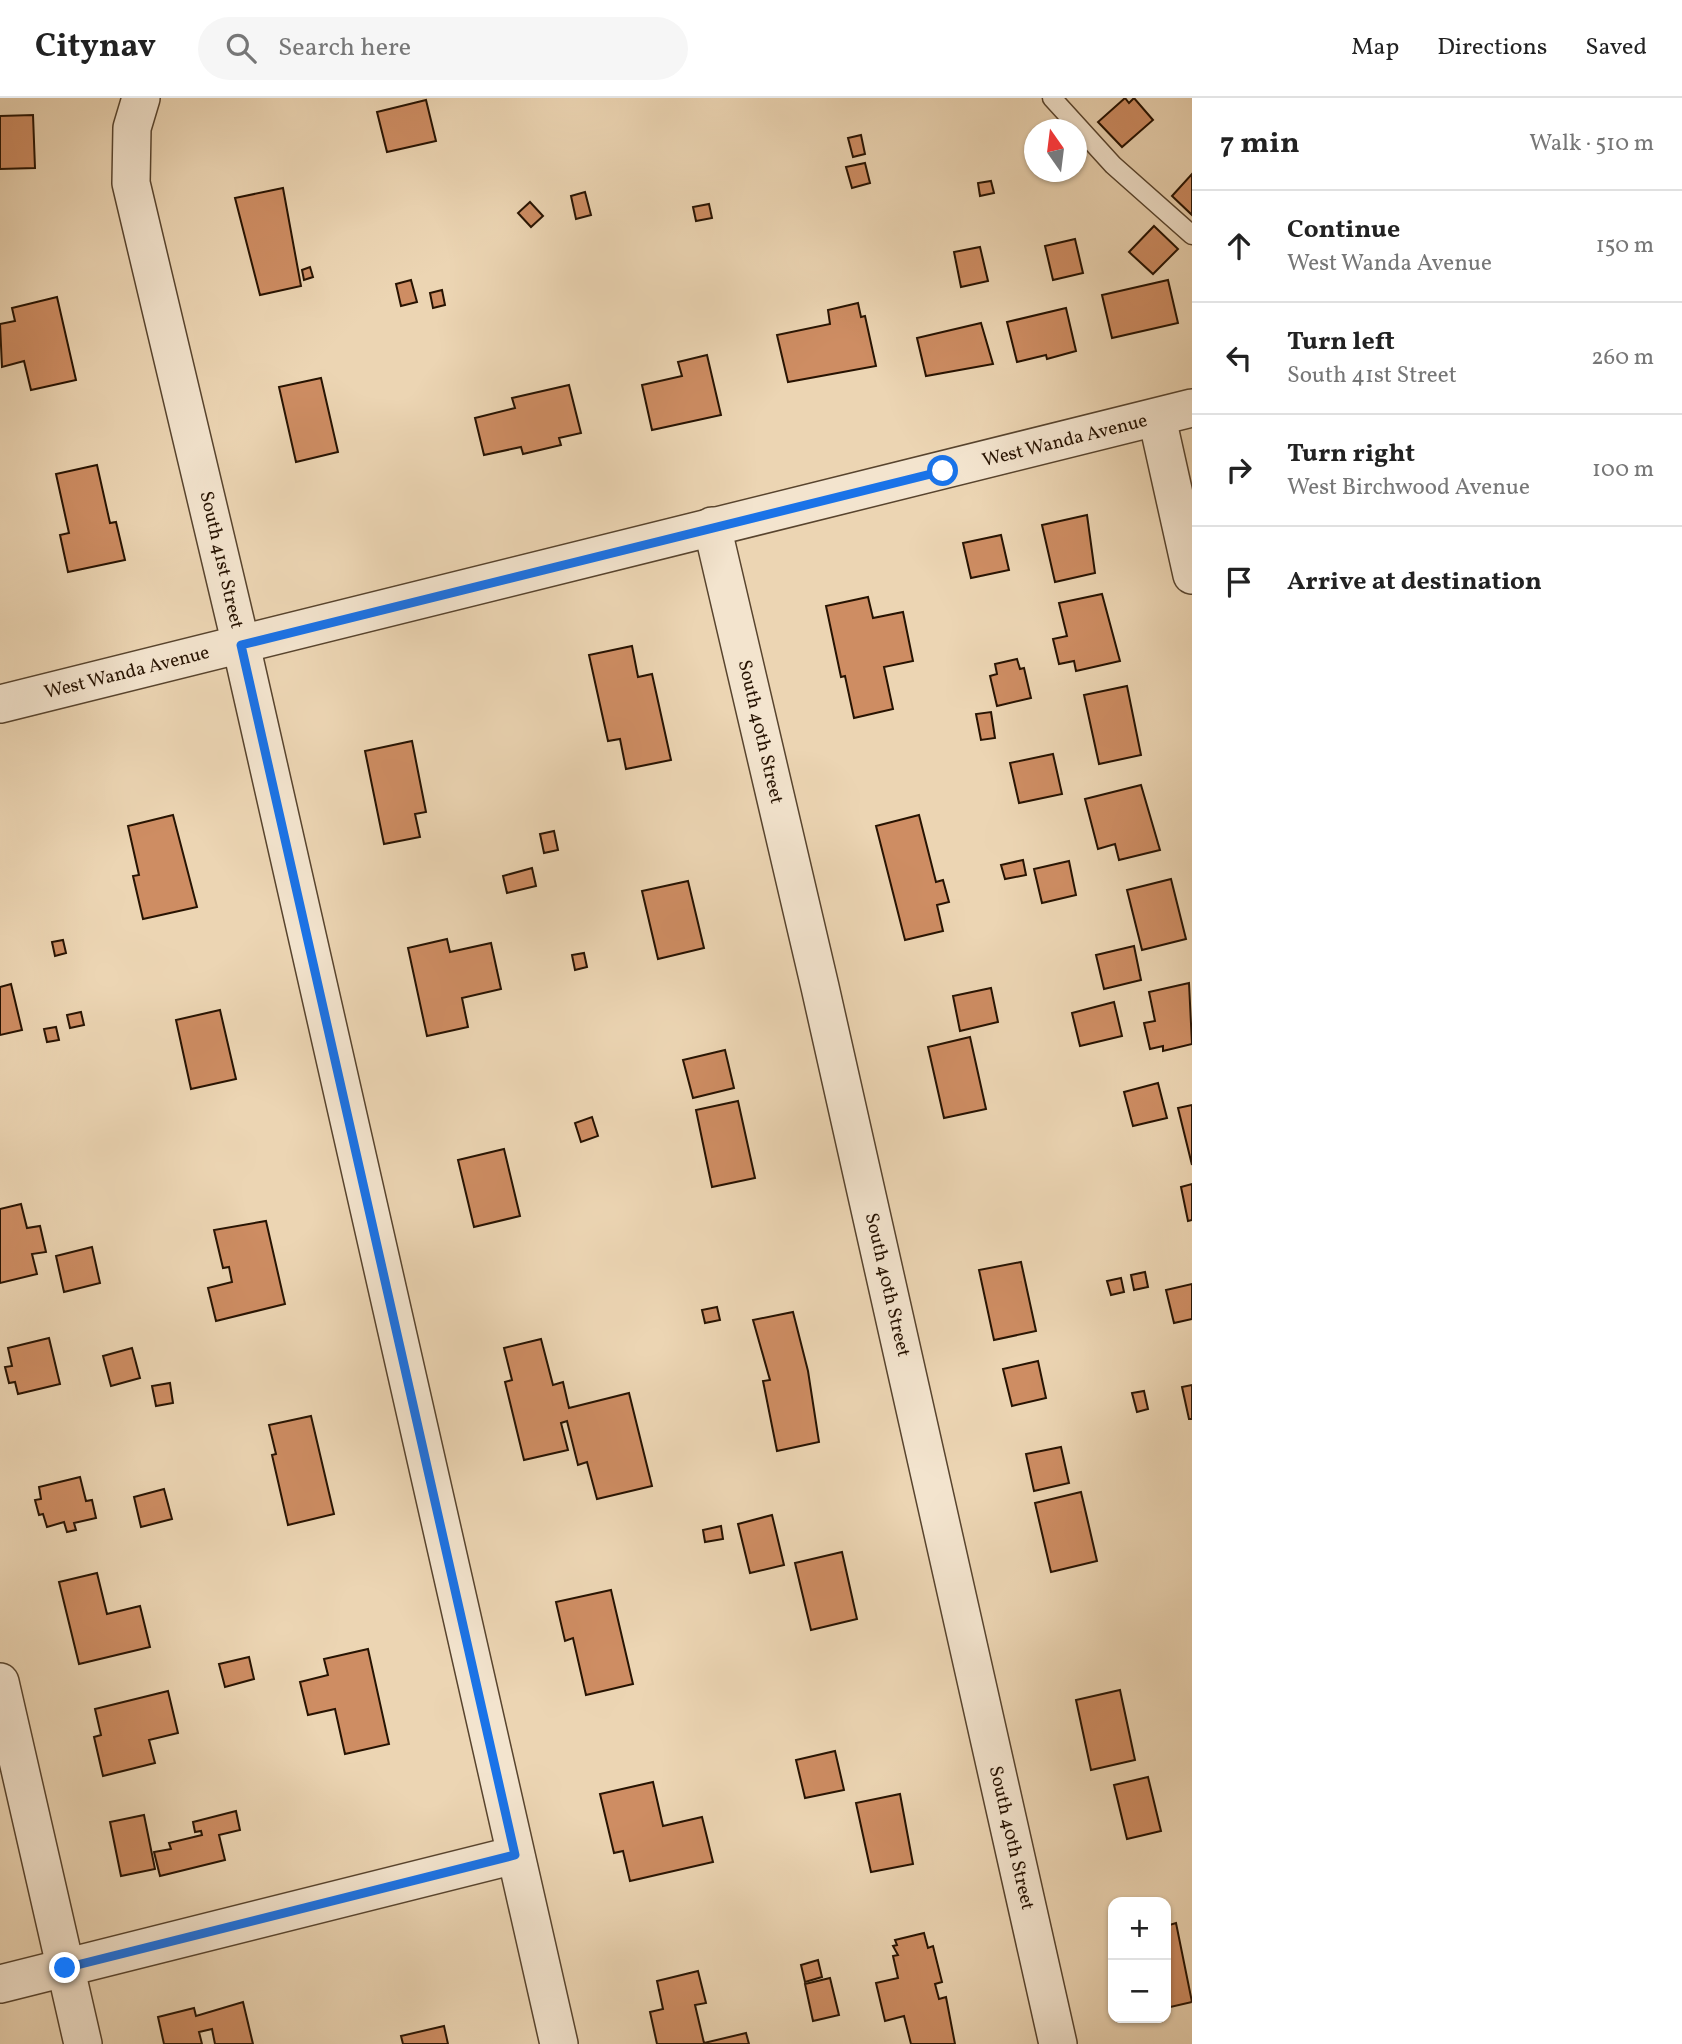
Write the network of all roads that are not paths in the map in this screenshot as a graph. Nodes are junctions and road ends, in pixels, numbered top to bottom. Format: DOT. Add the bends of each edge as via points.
graph roads {
  1 [pos="141,98"];
  2 [pos="1052,98"];
  3 [pos="1192,235"];
  4 [pos="1192,408"];
  5 [pos="1157,418"];
  6 [pos="712,526"];
  7 [pos="1192,575"];
  8 [pos="241,645"];
  9 [pos="0,704"];
  10 [pos="0,1682"];
  11 [pos="515,1855"];
  12 [pos="65,1968"];
  13 [pos="0,1984"];
  14 [pos="83,2044"];
  15 [pos="559,2044"];
  16 [pos="1058,2044"];
  1 -- 8 [label="street, South 41st Street" via="132,128 131,183"];
  2 -- 3 [label="lane" via="1113,165"];
  4 -- 5 [label="street, West Wanda Avenue"];
  5 -- 6 [label="street, West Wanda Avenue"];
  5 -- 7 [label="street"];
  6 -- 8 [label="street, West Wanda Avenue"];
  6 -- 16 [label="street, South 40th Street"];
  8 -- 9 [label="street, West Wanda Avenue"];
  8 -- 11 [label="street, South 41st Street"];
  10 -- 12 [label="street"];
  11 -- 12 [label="street"];
  11 -- 15 [label="street, South 41st Street"];
  12 -- 13 [label="street"];
  12 -- 14 [label="street"];
}
